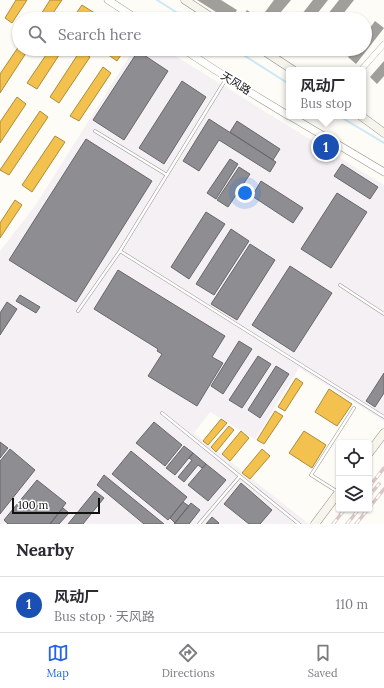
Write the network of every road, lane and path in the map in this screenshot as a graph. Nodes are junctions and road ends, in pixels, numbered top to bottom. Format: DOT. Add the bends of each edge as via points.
graph roads {
  1 [pos="108,0"];
  2 [pos="185,0"];
  3 [pos="126,12"];
  4 [pos="203,12"];
  5 [pos="384,44"];
  6 [pos="194,56"];
  7 [pos="271,56"];
  8 [pos="288,67"];
  9 [pos="364,67"];
  10 [pos="227,78"];
  11 [pos="286,114"];
  12 [pos="294,119"];
  13 [pos="365,119"];
  14 [pos="95,131"];
  15 [pos="384,133"];
  16 [pos="384,172"];
  17 [pos="167,175"];
  18 [pos="120,250"];
  19 [pos="340,285"];
  20 [pos="78,311"];
  21 [pos="384,314"];
  22 [pos="354,408"];
  23 [pos="162,413"];
  24 [pos="384,416"];
  25 [pos="384,433"];
  26 [pos="372,449"];
  27 [pos="240,476"];
  28 [pos="336,490"];
  29 [pos="336,496"];
  30 [pos="199,524"];
  31 [pos="300,524"];
  32 [pos="315,524"];
  1 -- 3 [label="street"];
  2 -- 4 [label="main road"];
  5 -- 9 [label="street"];
  6 -- 10 [label="street, 天风路"];
  7 -- 8 [label="main road"];
  10 -- 11 [label="street, 天风路"];
  10 -- 17 [label="lane"];
  12 -- 16 [label="street, 天风路"];
  13 -- 15 [label="main road"];
  14 -- 17 [label="lane"];
  17 -- 18 [label="lane"];
  18 -- 20 [label="lane"];
  18 -- 24 [label="lane"];
  19 -- 21 [label="lane"];
  22 -- 28 [label="lane" via="312,475"];
  23 -- 27 [label="lane"];
  25 -- 26 [label="main road"];
  27 -- 30 [label="lane"];
  27 -- 31 [label="lane"];
  29 -- 32 [label="main road"];
}
